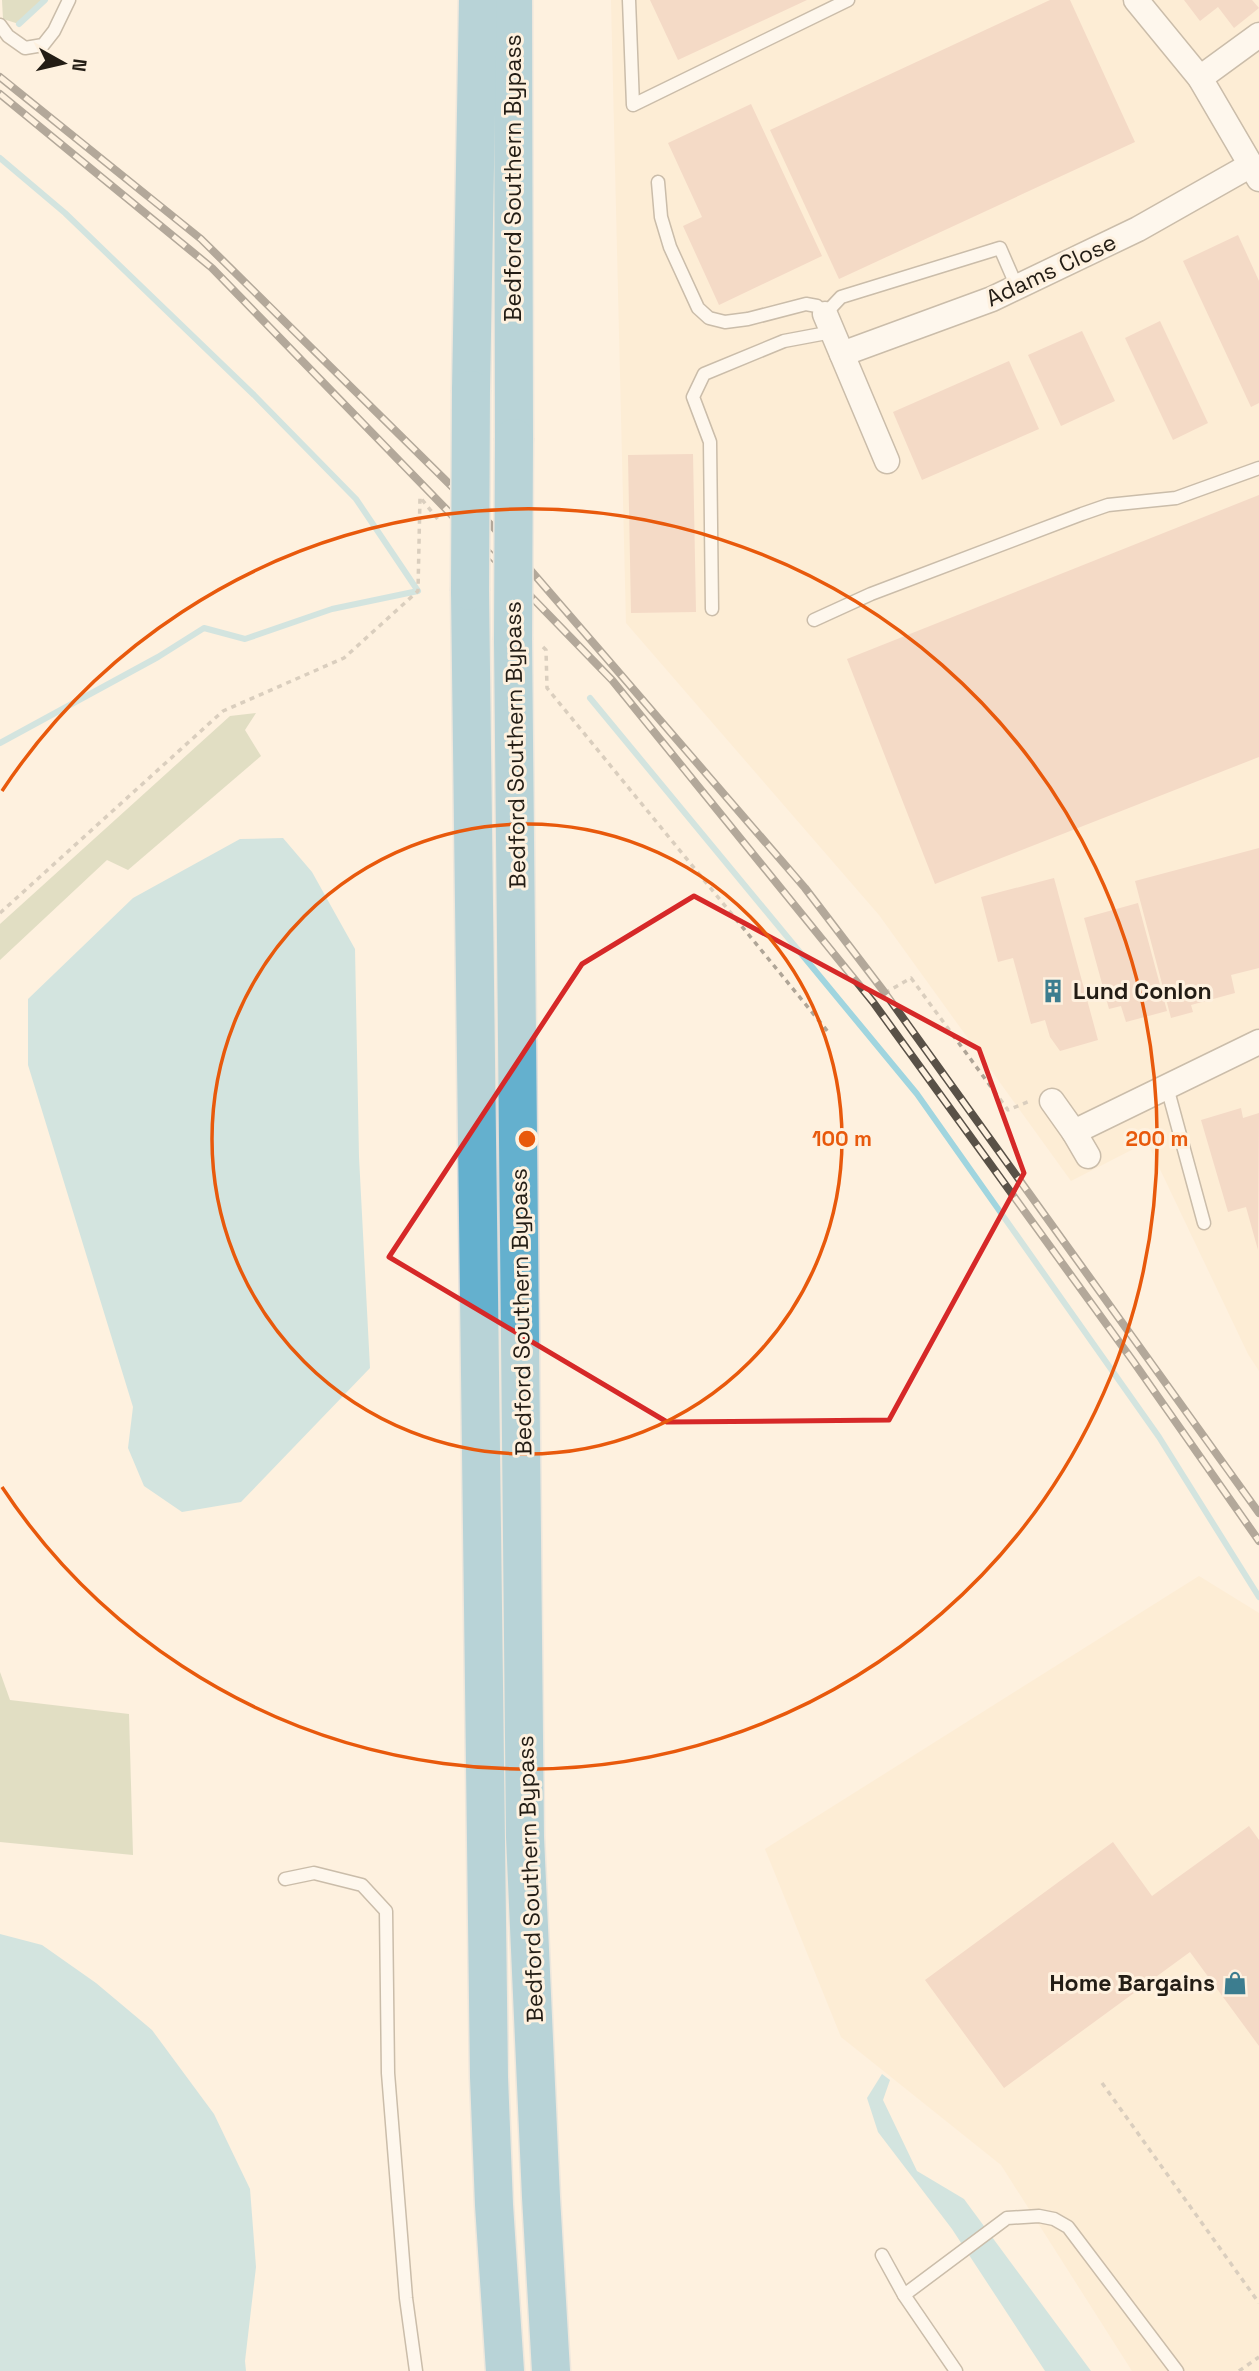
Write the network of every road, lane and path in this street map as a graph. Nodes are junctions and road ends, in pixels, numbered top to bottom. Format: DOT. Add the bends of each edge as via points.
graph roads {
  1 [pos="69,0"];
  2 [pos="463,0"];
  3 [pos="478,0"];
  4 [pos="513,0"];
  5 [pos="629,0"];
  6 [pos="848,0"];
  7 [pos="1136,0"];
  8 [pos="0,25"];
  9 [pos="1259,36"];
  10 [pos="477,59"];
  11 [pos="1200,78"];
  12 [pos="1255,173"];
  13 [pos="658,182"];
  14 [pos="1017,287"];
  15 [pos="828,323"];
  16 [pos="842,354"];
  17 [pos="887,461"];
  18 [pos="1259,468"];
  19 [pos="445,528"];
  20 [pos="712,609"];
  21 [pos="814,620"];
  22 [pos="525,640"];
  23 [pos="0,913"];
  24 [pos="884,993"];
  25 [pos="830,1033"];
  26 [pos="1259,1042"];
  27 [pos="1167,1087"];
  28 [pos="1052,1101"];
  29 [pos="1074,1132"];
  30 [pos="1088,1156"];
  31 [pos="1204,1223"];
  32 [pos="285,1879"];
  33 [pos="1102,2083"];
  34 [pos="882,2255"];
  35 [pos="904,2295"];
  36 [pos="1259,2303"];
  37 [pos="1259,2357"];
  38 [pos="416,2371"];
  39 [pos="505,2371"];
  40 [pos="551,2371"];
  41 [pos="956,2371"];
  42 [pos="1177,2371"];
  43 [pos="1239,2371"];
  1 -- 8 [label="lane" via="43,45 25,48"];
  2 -- 10 [label="highway"];
  3 -- 10 [label="highway"];
  4 -- 22 [label="highway, Bedford Southern Bypass, bridge" via="513,438"];
  5 -- 6 [label="lane" via="633,105"];
  7 -- 11 [label="street"];
  9 -- 11 [label="street"];
  10 -- 39 [label="highway, Bedford Southern Bypass, bridge" via="470,591 489,2077"];
  11 -- 12 [label="street"];
  12 -- 14 [label="street, Adams Close"];
  13 -- 15 [label="lane" via="670,247 698,308 709,318 725,322 806,304 817,306"];
  14 -- 15 [label="lane" via="1000,248 841,297"];
  14 -- 16 [label="street, Adams Close"];
  15 -- 16 [label="street"];
  15 -- 20 [label="lane" via="704,374 693,397 710,442"];
  16 -- 17 [label="street"];
  18 -- 21 [label="lane" via="1176,498 1108,505"];
  19 -- 23 [label="path" via="420,497 418,591 344,658 223,711"];
  22 -- 25 [label="path" via="546,650 547,688"];
  22 -- 40 [label="highway, Bedford Southern Bypass" via="525,1837"];
  24 -- 28 [label="path" via="911,978 1008,1110 1031,1101"];
  26 -- 27 [label="street"];
  27 -- 29 [label="street"];
  27 -- 31 [label="lane"];
  28 -- 29 [label="street"];
  29 -- 30 [label="street"];
  32 -- 38 [label="lane" via="314,1873 362,1885 386,1912 388,2073"];
  33 -- 36 [label="path"];
  34 -- 35 [label="lane"];
  35 -- 41 [label="lane"];
  35 -- 42 [label="lane" via="1007,2218 1054,2219 1068,2227"];
  37 -- 43 [label="path"];
}
